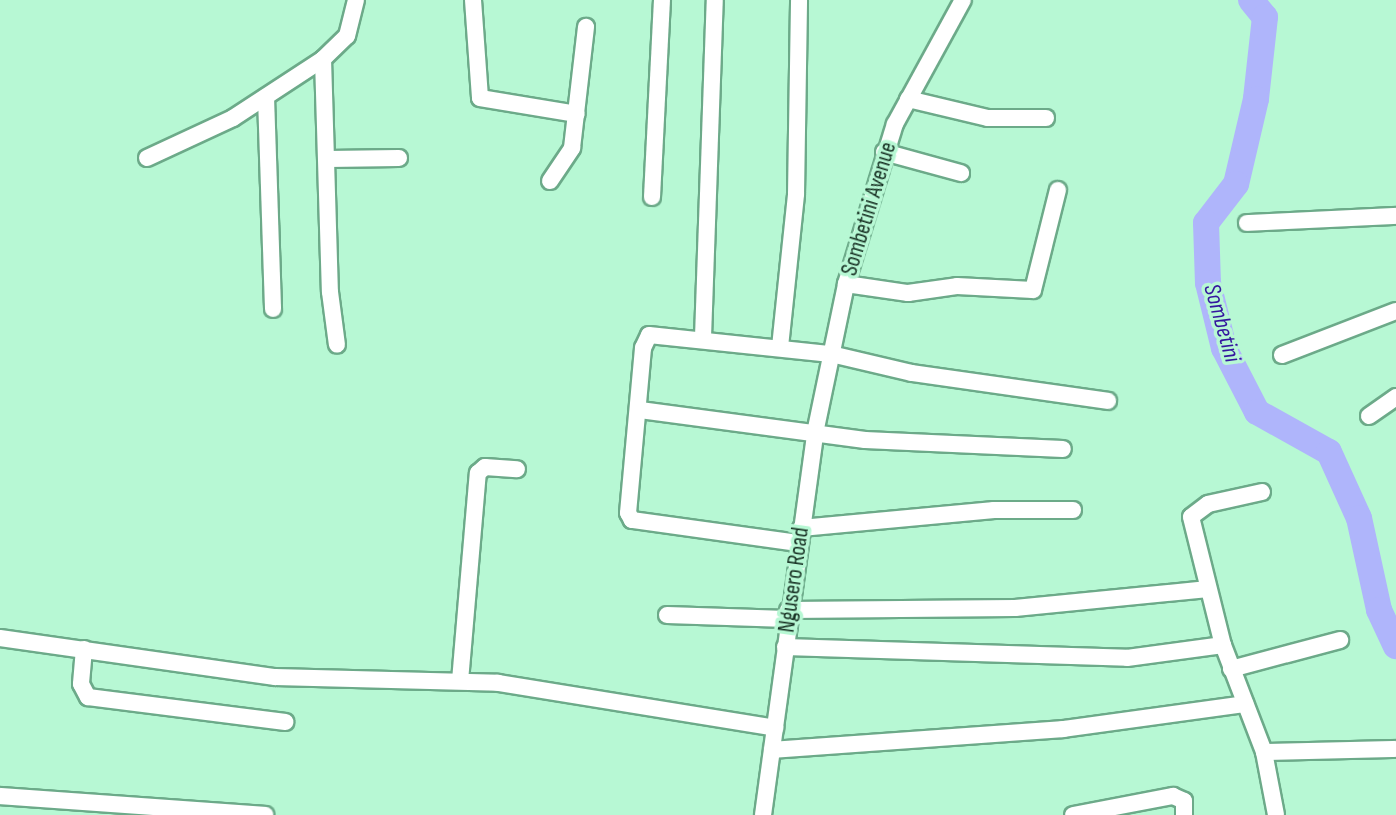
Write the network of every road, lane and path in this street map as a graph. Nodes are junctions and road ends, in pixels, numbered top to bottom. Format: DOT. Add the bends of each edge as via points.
graph roads {
  1 [pos="356,0"];
  2 [pos="473,0"];
  3 [pos="662,0"];
  4 [pos="715,0"];
  5 [pos="799,0"];
  6 [pos="963,0"];
  7 [pos="586,27"];
  8 [pos="323,59"];
  9 [pos="266,97"];
  10 [pos="908,99"];
  11 [pos="577,114"];
  12 [pos="1046,118"];
  13 [pos="884,152"];
  14 [pos="147,158"];
  15 [pos="399,158"];
  16 [pos="328,159"];
  17 [pos="961,173"];
  18 [pos="550,181"];
  19 [pos="1058,190"];
  20 [pos="652,197"];
  21 [pos="1396,216"];
  22 [pos="1247,223"];
  23 [pos="846,284"];
  24 [pos="273,309"];
  25 [pos="1396,311"];
  26 [pos="703,337"];
  27 [pos="337,345"];
  28 [pos="780,347"];
  29 [pos="831,354"];
  30 [pos="1282,355"];
  31 [pos="1396,397"];
  32 [pos="1108,401"];
  33 [pos="640,410"];
  34 [pos="1369,416"];
  35 [pos="815,433"];
  36 [pos="1063,450"];
  37 [pos="517,469"];
  38 [pos="1262,492"];
  39 [pos="1073,510"];
  40 [pos="800,536"];
  41 [pos="1208,589"];
  42 [pos="667,615"];
  43 [pos="788,615"];
  44 [pos="0,638"];
  45 [pos="1340,640"];
  46 [pos="1223,645"];
  47 [pos="785,647"];
  48 [pos="84,649"];
  49 [pos="1231,669"];
  50 [pos="460,681"];
  51 [pos="1245,704"];
  52 [pos="285,722"];
  53 [pos="775,728"];
  54 [pos="1395,749"];
  55 [pos="772,750"];
  56 [pos="1264,752"];
  57 [pos="0,796"];
  58 [pos="265,815"];
  59 [pos="763,815"];
  60 [pos="1073,815"];
  61 [pos="1184,815"];
  62 [pos="1276,815"];
  1 -- 8 [label="street" via="347,36"];
  2 -- 11 [label="street" via="480,98"];
  3 -- 20 [label="street"];
  4 -- 26 [label="street"];
  5 -- 28 [label="street" via="796,194"];
  6 -- 10 [label="street, Sombetini Avenue"];
  7 -- 11 [label="street"];
  8 -- 9 [label="street"];
  8 -- 16 [label="street"];
  9 -- 14 [label="street"];
  9 -- 24 [label="street"];
  10 -- 12 [label="street" via="988,118"];
  10 -- 13 [label="street, Sombetini Avenue"];
  11 -- 18 [label="street" via="570,153"];
  13 -- 17 [label="street"];
  13 -- 23 [label="street, Sombetini Avenue"];
  15 -- 16 [label="street"];
  16 -- 27 [label="street" via="330,292"];
  19 -- 23 [label="street" via="1033,290 957,286 908,293"];
  21 -- 22 [label="street"];
  23 -- 29 [label="street, Sombetini Avenue"];
  25 -- 30 [label="street"];
  26 -- 28 [label="street"];
  26 -- 33 [label="street" via="649,335"];
  28 -- 29 [label="street"];
  29 -- 32 [label="street" via="912,373"];
  29 -- 35 [label="street, Sombetini Avenue"];
  31 -- 34 [label="street"];
  33 -- 35 [label="street"];
  33 -- 40 [label="street" via="628,513 632,520"];
  35 -- 36 [label="street" via="904,444"];
  35 -- 40 [label="street, Ngusero Road"];
  37 -- 50 [label="street" via="485,467 478,472"];
  38 -- 41 [label="street" via="1208,504 1191,517"];
  39 -- 40 [label="street" via="994,510"];
  40 -- 43 [label="street, Ngusero Road"];
  41 -- 43 [label="street" via="1015,608"];
  41 -- 46 [label="street"];
  42 -- 43 [label="street"];
  43 -- 47 [label="street, Ngusero Road"];
  44 -- 48 [label="street"];
  45 -- 49 [label="street"];
  46 -- 47 [label="street" via="1127,657"];
  46 -- 49 [label="street"];
  47 -- 53 [label="street, Ngusero Road"];
  48 -- 50 [label="street" via="275,677"];
  48 -- 52 [label="street" via="81,684 88,697"];
  49 -- 51 [label="street"];
  50 -- 53 [label="street" via="553,691"];
  51 -- 55 [label="street" via="1026,733"];
  51 -- 56 [label="street"];
  53 -- 55 [label="street"];
  54 -- 56 [label="street"];
  55 -- 59 [label="street"];
  56 -- 62 [label="street"];
  57 -- 58 [label="street"];
  60 -- 61 [label="street" via="1173,796 1184,801"];
}
